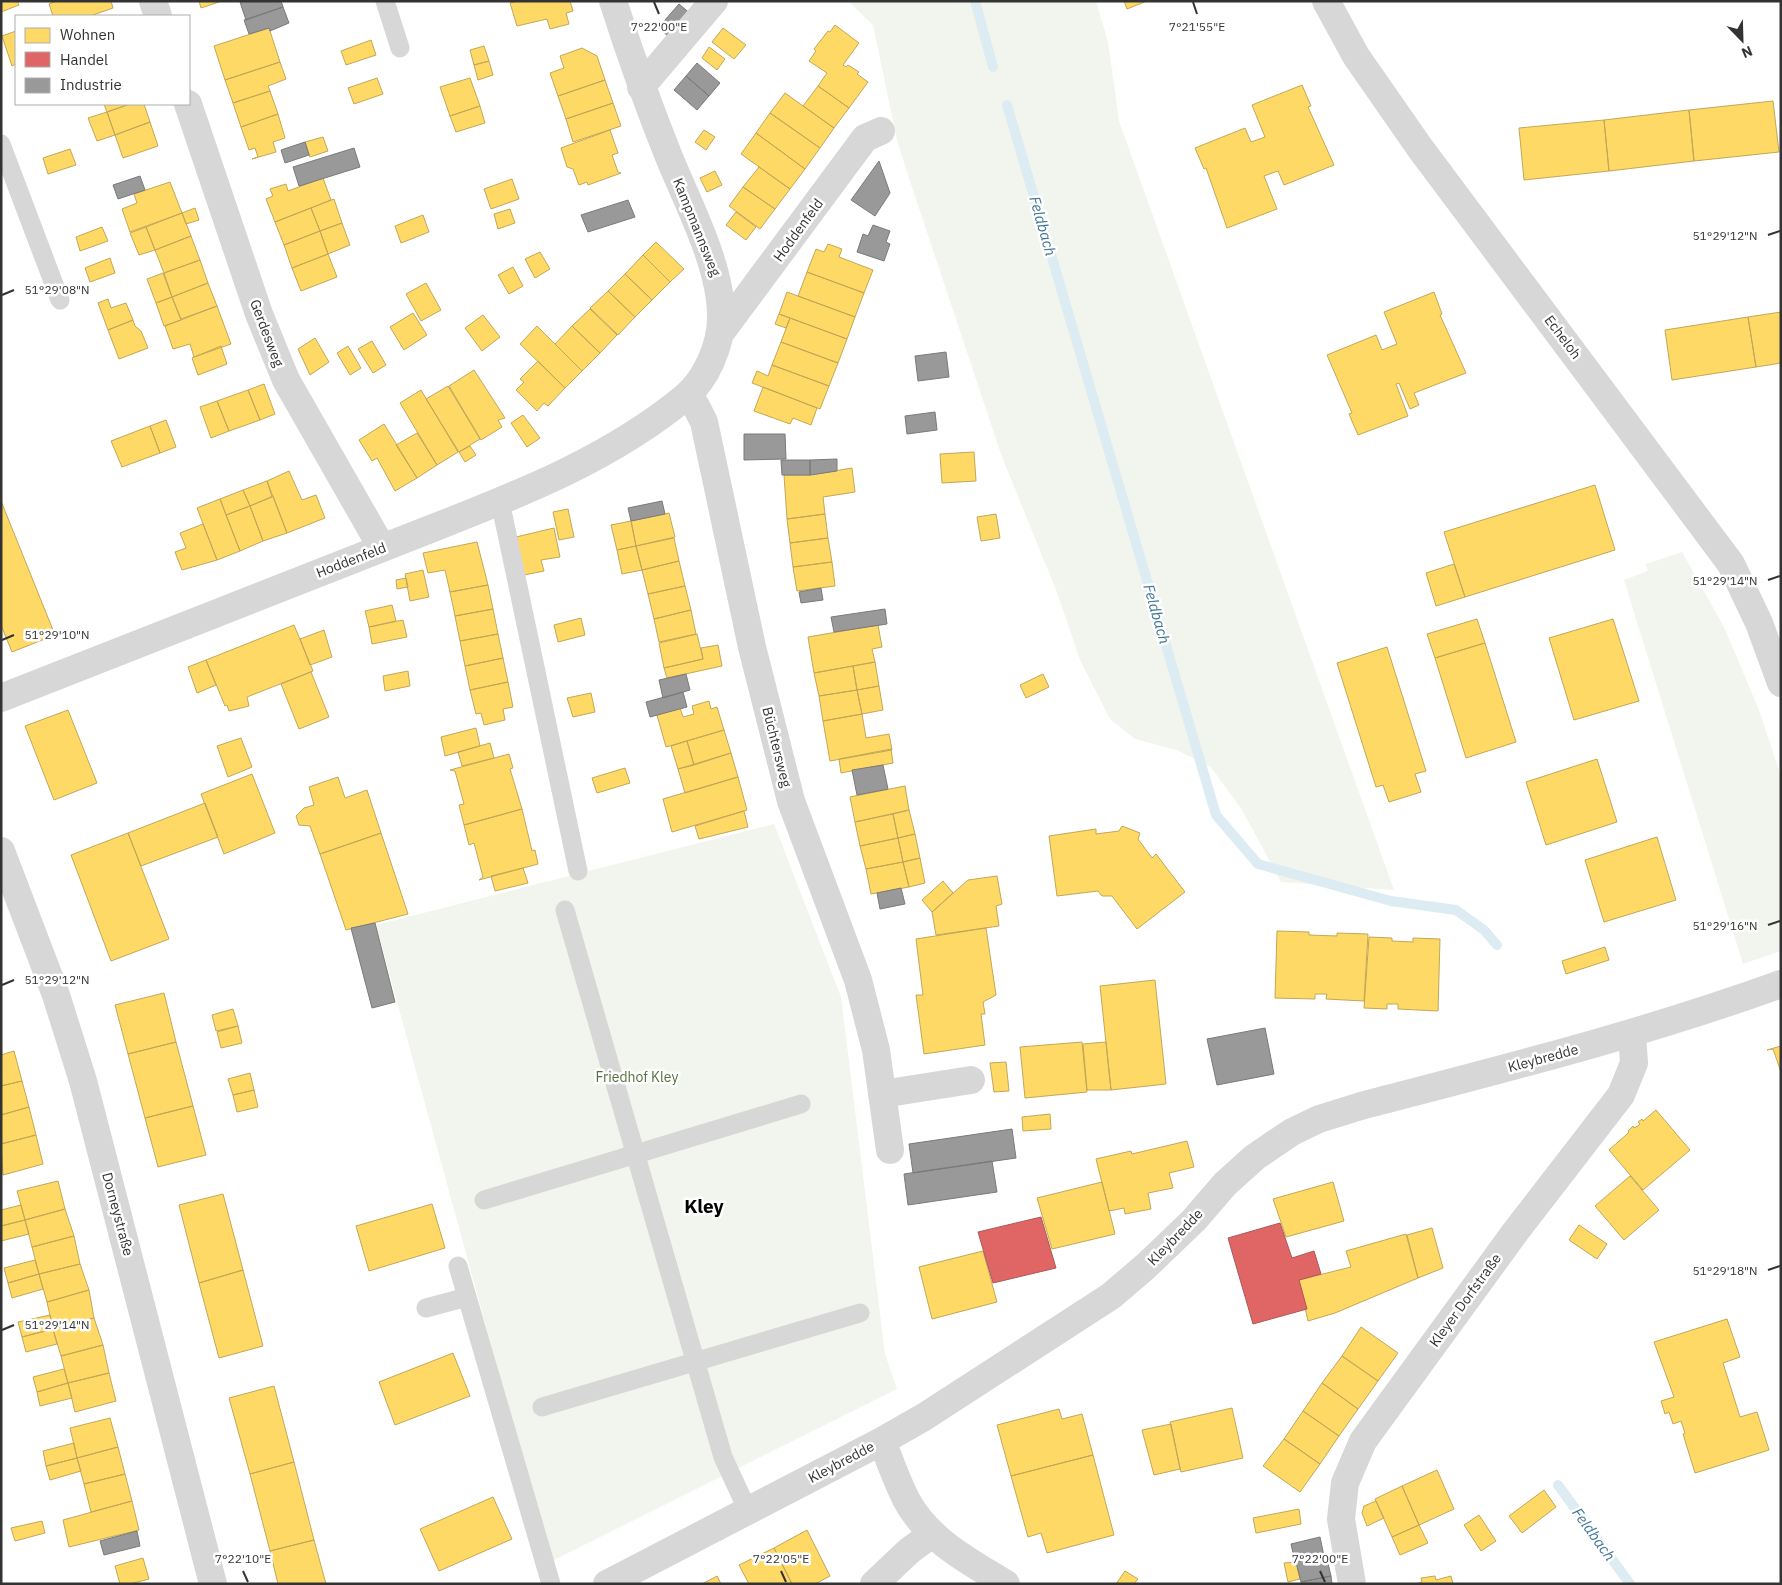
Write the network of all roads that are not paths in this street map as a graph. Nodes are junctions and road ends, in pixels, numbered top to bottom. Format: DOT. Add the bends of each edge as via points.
graph roads {
  1 [pos="153,1"];
  2 [pos="385,1"];
  3 [pos="613,1"];
  4 [pos="714,1"];
  5 [pos="1326,1"];
  6 [pos="158,15"];
  7 [pos="400,48"];
  8 [pos="640,87"];
  9 [pos="188,105"];
  10 [pos="881,131"];
  11 [pos="1,144"];
  12 [pos="60,300"];
  13 [pos="719,335"];
  14 [pos="687,396"];
  15 [pos="500,501"];
  16 [pos="382,548"];
  17 [pos="1781,683"];
  18 [pos="1,698"];
  19 [pos="1,851"];
  20 [pos="578,871"];
  21 [pos="565,910"];
  22 [pos="1781,984"];
  23 [pos="1632,1034"];
  24 [pos="971,1080"];
  25 [pos="882,1094"];
  26 [pos="801,1104"];
  27 [pos="890,1150"];
  28 [pos="636,1156"];
  29 [pos="484,1200"];
  30 [pos="458,1266"];
  31 [pos="467,1297"];
  32 [pos="426,1308"];
  33 [pos="860,1313"];
  34 [pos="695,1361"];
  35 [pos="542,1407"];
  36 [pos="882,1441"];
  37 [pos="748,1511"];
  38 [pos="932,1534"];
  39 [pos="213,1584"];
  40 [pos="551,1584"];
  41 [pos="607,1584"];
  42 [pos="874,1584"];
  43 [pos="1006,1584"];
  44 [pos="1352,1584"];
  1 -- 6 [label="street"];
  2 -- 7 [label="lane"];
  3 -- 8 [label="street, Kampmannsweg"];
  4 -- 8 [label="street"];
  5 -- 17 [label="street, Echeloh" via="1356,56 1420,148 1731,564 1759,623"];
  8 -- 13 [label="street, Kampmannsweg" via="718,282"];
  9 -- 16 [label="street, Gerdesweg" via="259,314 286,380"];
  10 -- 13 [label="street, Hoddenfeld" via="865,138"];
  11 -- 12 [label="lane"];
  13 -- 14 [label="street, Kampmannsweg" via="705,373"];
  14 -- 15 [label="street, Hoddenfeld" via="576,468"];
  14 -- 25 [label="street, Büchtersweg" via="704,422 752,647 791,801 858,980 876,1050"];
  15 -- 16 [label="street, Hoddenfeld"];
  15 -- 20 [label="lane"];
  16 -- 18 [label="street, Hoddenfeld"];
  19 -- 39 [label="street, Dorneystraße" via="56,995 83,1081"];
  21 -- 28 [label="lane"];
  22 -- 23 [label="street, Kleybredde"];
  23 -- 36 [label="street, Kleybredde" via="1361,1106 1319,1119 1292,1132 1255,1157 1225,1184 1194,1220 1111,1296"];
  23 -- 44 [label="street, Kleyer Dorfstraße" via="1634,1063 1622,1095 1516,1231 1363,1442 1345,1484 1340,1519"];
  24 -- 25 [label="street"];
  25 -- 27 [label="street, Büchtersweg"];
  26 -- 28 [label="lane"];
  28 -- 29 [label="lane"];
  28 -- 34 [label="lane"];
  30 -- 31 [label="lane"];
  31 -- 32 [label="lane"];
  31 -- 40 [label="lane"];
  33 -- 34 [label="lane"];
  34 -- 35 [label="lane"];
  34 -- 37 [label="lane" via="723,1457"];
  36 -- 37 [label="street, Kleybredde"];
  36 -- 38 [label="street" via="907,1500"];
  37 -- 41 [label="street, Kleybredde"];
  38 -- 42 [label="street"];
  38 -- 43 [label="street" via="949,1549"];
}
